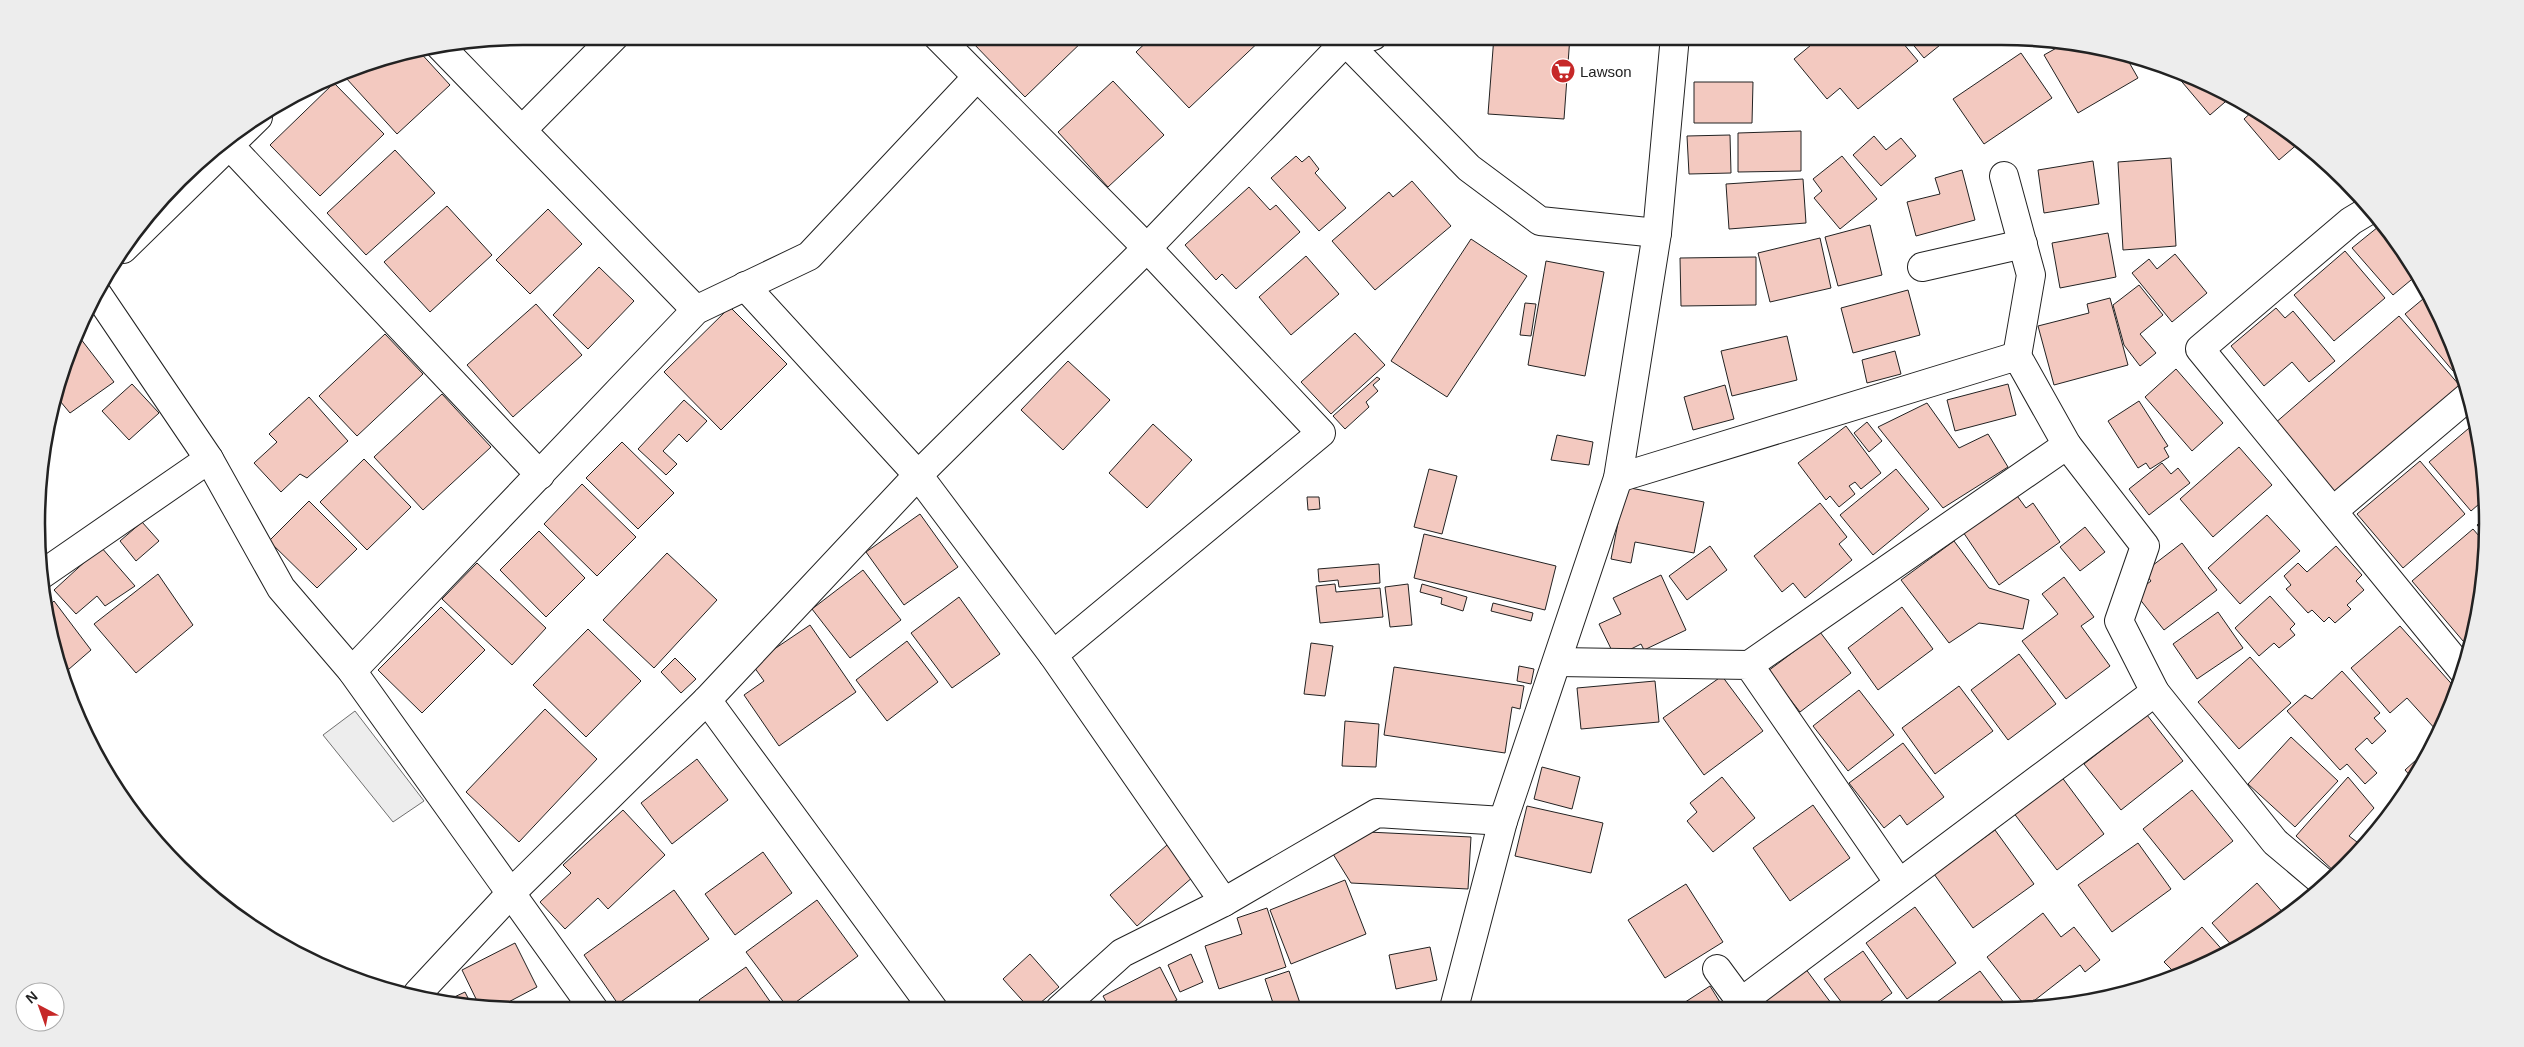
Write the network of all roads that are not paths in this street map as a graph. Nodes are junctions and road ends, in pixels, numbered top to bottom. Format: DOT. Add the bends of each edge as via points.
graph roads {
  1 [pos="606,45"];
  2 [pos="945,45"];
  3 [pos="1336,45"];
  4 [pos="1348,45"];
  5 [pos="1674,45"];
  6 [pos="445,52"];
  7 [pos="976,78"];
  8 [pos="522,130"];
  9 [pos="230,146"];
  10 [pos="219,154"];
  11 [pos="2004,176"];
  12 [pos="2365,214"];
  13 [pos="157,216"];
  14 [pos="1657,233"];
  15 [pos="2023,244"];
  16 [pos="1147,248"];
  17 [pos="1922,267"];
  18 [pos="745,286"];
  19 [pos="101,299"];
  20 [pos="696,310"];
  21 [pos="2017,356"];
  22 [pos="2463,402"];
  23 [pos="2067,445"];
  24 [pos="209,459"];
  25 [pos="540,475"];
  26 [pos="918,475"];
  27 [pos="1618,478"];
  28 [pos="2333,511"];
  29 [pos="48,571"];
  30 [pos="1053,656"];
  31 [pos="1558,662"];
  32 [pos="2458,663"];
  33 [pos="1749,665"];
  34 [pos="352,671"];
  35 [pos="2155,692"];
  36 [pos="708,700"];
  37 [pos="1503,821"];
  38 [pos="2320,879"];
  39 [pos="1899,883"];
  40 [pos="512,892"];
  41 [pos="1224,902"];
  42 [pos="1717,969"];
  43 [pos="420,991"];
  44 [pos="589,1002"];
  45 [pos="928,1002"];
  46 [pos="1068,1002"];
  47 [pos="1456,1002"];
  48 [pos="1741,1002"];
  49 [pos="1747,1002"];
  1 -- 8 [label="street"];
  2 -- 7 [label="street"];
  3 -- 16 [label="street"];
  4 -- 14 [label="street" via="1469,168 1540,221"];
  5 -- 14 [label="street"];
  6 -- 8 [label="street"];
  7 -- 16 [label="street"];
  7 -- 18 [label="street" via="809,256"];
  8 -- 20 [label="street"];
  9 -- 25 [label="street"];
  10 -- 13 [label="street"];
  11 -- 15 [label="street"];
  12 -- 28 [label="street" via="2351,221 2200,349"];
  14 -- 27 [label="street"];
  15 -- 17 [label="street"];
  15 -- 21 [label="street" via="2031,275"];
  16 -- 26 [label="street"];
  16 -- 30 [label="street" via="1321,433"];
  18 -- 20 [label="street"];
  18 -- 26 [label="street"];
  19 -- 24 [label="street"];
  20 -- 25 [label="street"];
  21 -- 23 [label="street"];
  21 -- 27 [label="street"];
  22 -- 28 [label="street"];
  23 -- 33 [label="street"];
  23 -- 35 [label="street" via="2145,546 2119,621"];
  24 -- 29 [label="street"];
  24 -- 34 [label="street" via="281,588"];
  25 -- 34 [label="street"];
  26 -- 30 [label="street"];
  26 -- 36 [label="street"];
  27 -- 31 [label="street"];
  28 -- 32 [label="street"];
  30 -- 41 [label="street"];
  31 -- 33 [label="street"];
  31 -- 37 [label="street"];
  33 -- 39 [label="street"];
  34 -- 40 [label="street"];
  35 -- 38 [label="street" via="2275,842"];
  35 -- 39 [label="street"];
  36 -- 40 [label="street"];
  36 -- 45 [label="street"];
  37 -- 41 [label="street" via="1377,813"];
  37 -- 47 [label="street"];
  39 -- 49 [label="street"];
  40 -- 43 [label="street"];
  40 -- 44 [label="street"];
  41 -- 46 [label="street" via="1122,953"];
  42 -- 48 [label="street"];
}
